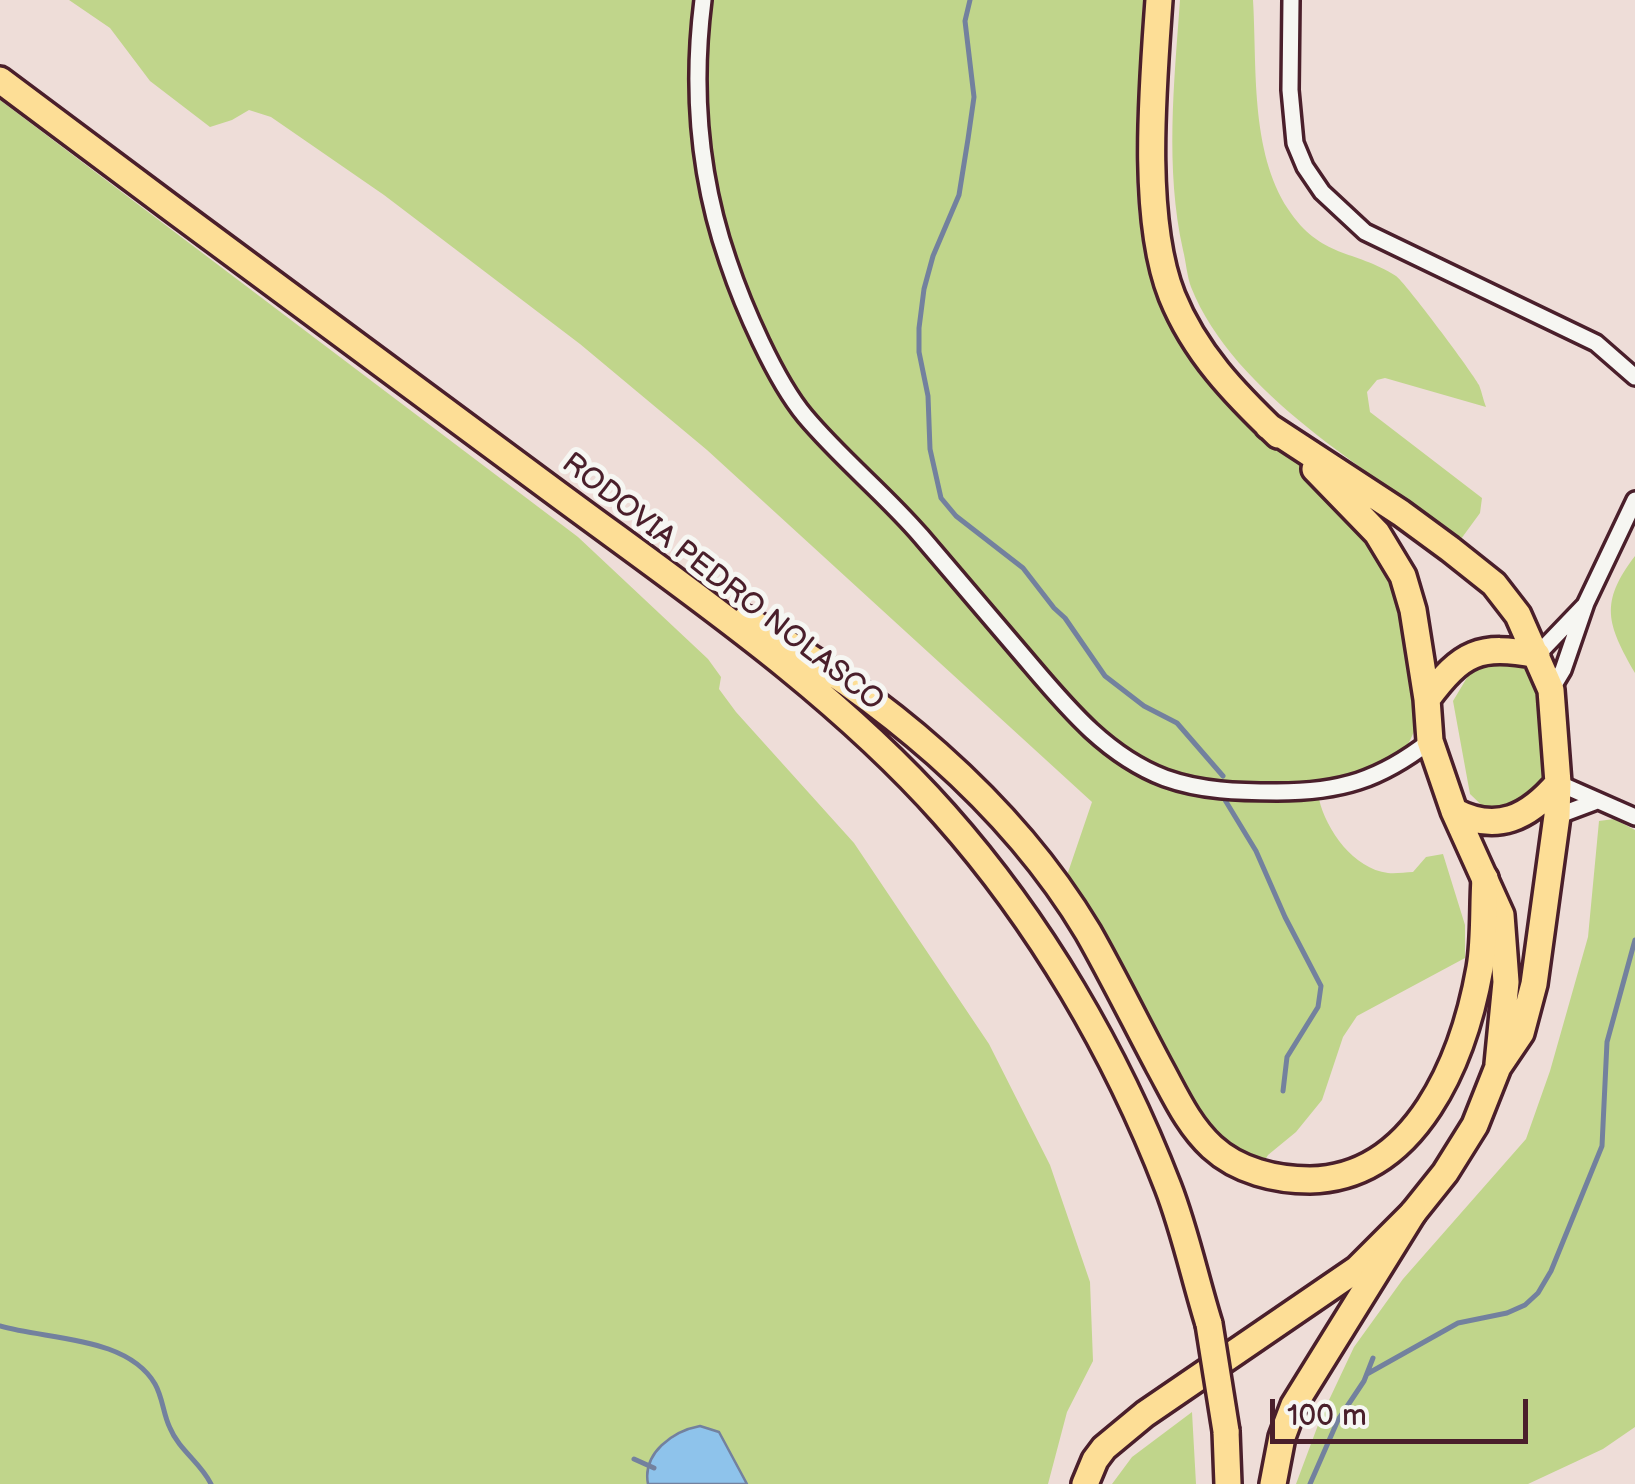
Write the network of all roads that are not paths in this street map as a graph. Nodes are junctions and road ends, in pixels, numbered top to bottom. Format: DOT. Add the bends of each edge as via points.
graph roads {
  1 [pos="703,0"];
  2 [pos="1159,0"];
  3 [pos="1291,0"];
  4 [pos="0,80"];
  5 [pos="1635,377"];
  6 [pos="1268,426"];
  7 [pos="1635,500"];
  8 [pos="696,596"];
  9 [pos="1586,603"];
  10 [pos="1537,655"];
  11 [pos="1551,690"];
  12 [pos="1428,699"];
  13 [pos="1430,741"];
  14 [pos="1558,782"];
  15 [pos="1597,801"];
  16 [pos="1454,812"];
  17 [pos="1557,816"];
  18 [pos="1635,817"];
  19 [pos="1485,878"];
  20 [pos="1498,1068"];
  21 [pos="1413,1212"];
  22 [pos="1085,1484"];
  23 [pos="1228,1484"];
  24 [pos="1273,1484"];
  1 -- 13 [label="street" via="700,146 727,260 788,391 1094,735 1160,776 1239,792 1349,785 1380,774"];
  2 -- 6 [label="main road" via="1154,228 1191,333 1233,393"];
  3 -- 5 [label="street" via="1295,143 1322,192 1365,232 1596,343"];
  4 -- 8 [label="main road, RODOVIA PEDRO NOLASCO"];
  6 -- 10 [label="main road" via="1494,584"];
  6 -- 12 [label="main road" via="1378,533 1403,576"];
  7 -- 9 [label="street"];
  8 -- 19 [label="main road" via="844,680 969,784 1034,855 1087,930 1189,1122 1238,1165 1318,1180 1355,1172 1405,1140 1451,1064 1470,1013 1481,965"];
  8 -- 23 [label="main road, RODOVIA PEDRO NOLASCO, bridge" via="846,718 943,813 1040,940 1094,1025 1170,1192 1209,1324"];
  9 -- 10 [label="street"];
  9 -- 11 [label="street"];
  10 -- 11 [label="main road"];
  10 -- 12 [label="main road" via="1476,652 1449,669"];
  11 -- 14 [label="main road"];
  12 -- 13 [label="main road"];
  13 -- 16 [label="main road"];
  14 -- 15 [label="street"];
  14 -- 16 [label="main road" via="1518,818 1485,822"];
  14 -- 17 [label="main road"];
  15 -- 17 [label="street"];
  15 -- 18 [label="street"];
  16 -- 19 [label="main road"];
  17 -- 20 [label="main road" via="1534,984 1522,1033"];
  19 -- 20 [label="main road" via="1501,915 1505,948"];
  20 -- 21 [label="main road" via="1476,1125"];
  21 -- 22 [label="main road" via="1357,1269 1145,1414 1104,1448"];
  21 -- 24 [label="main road" via="1294,1406"];
}
